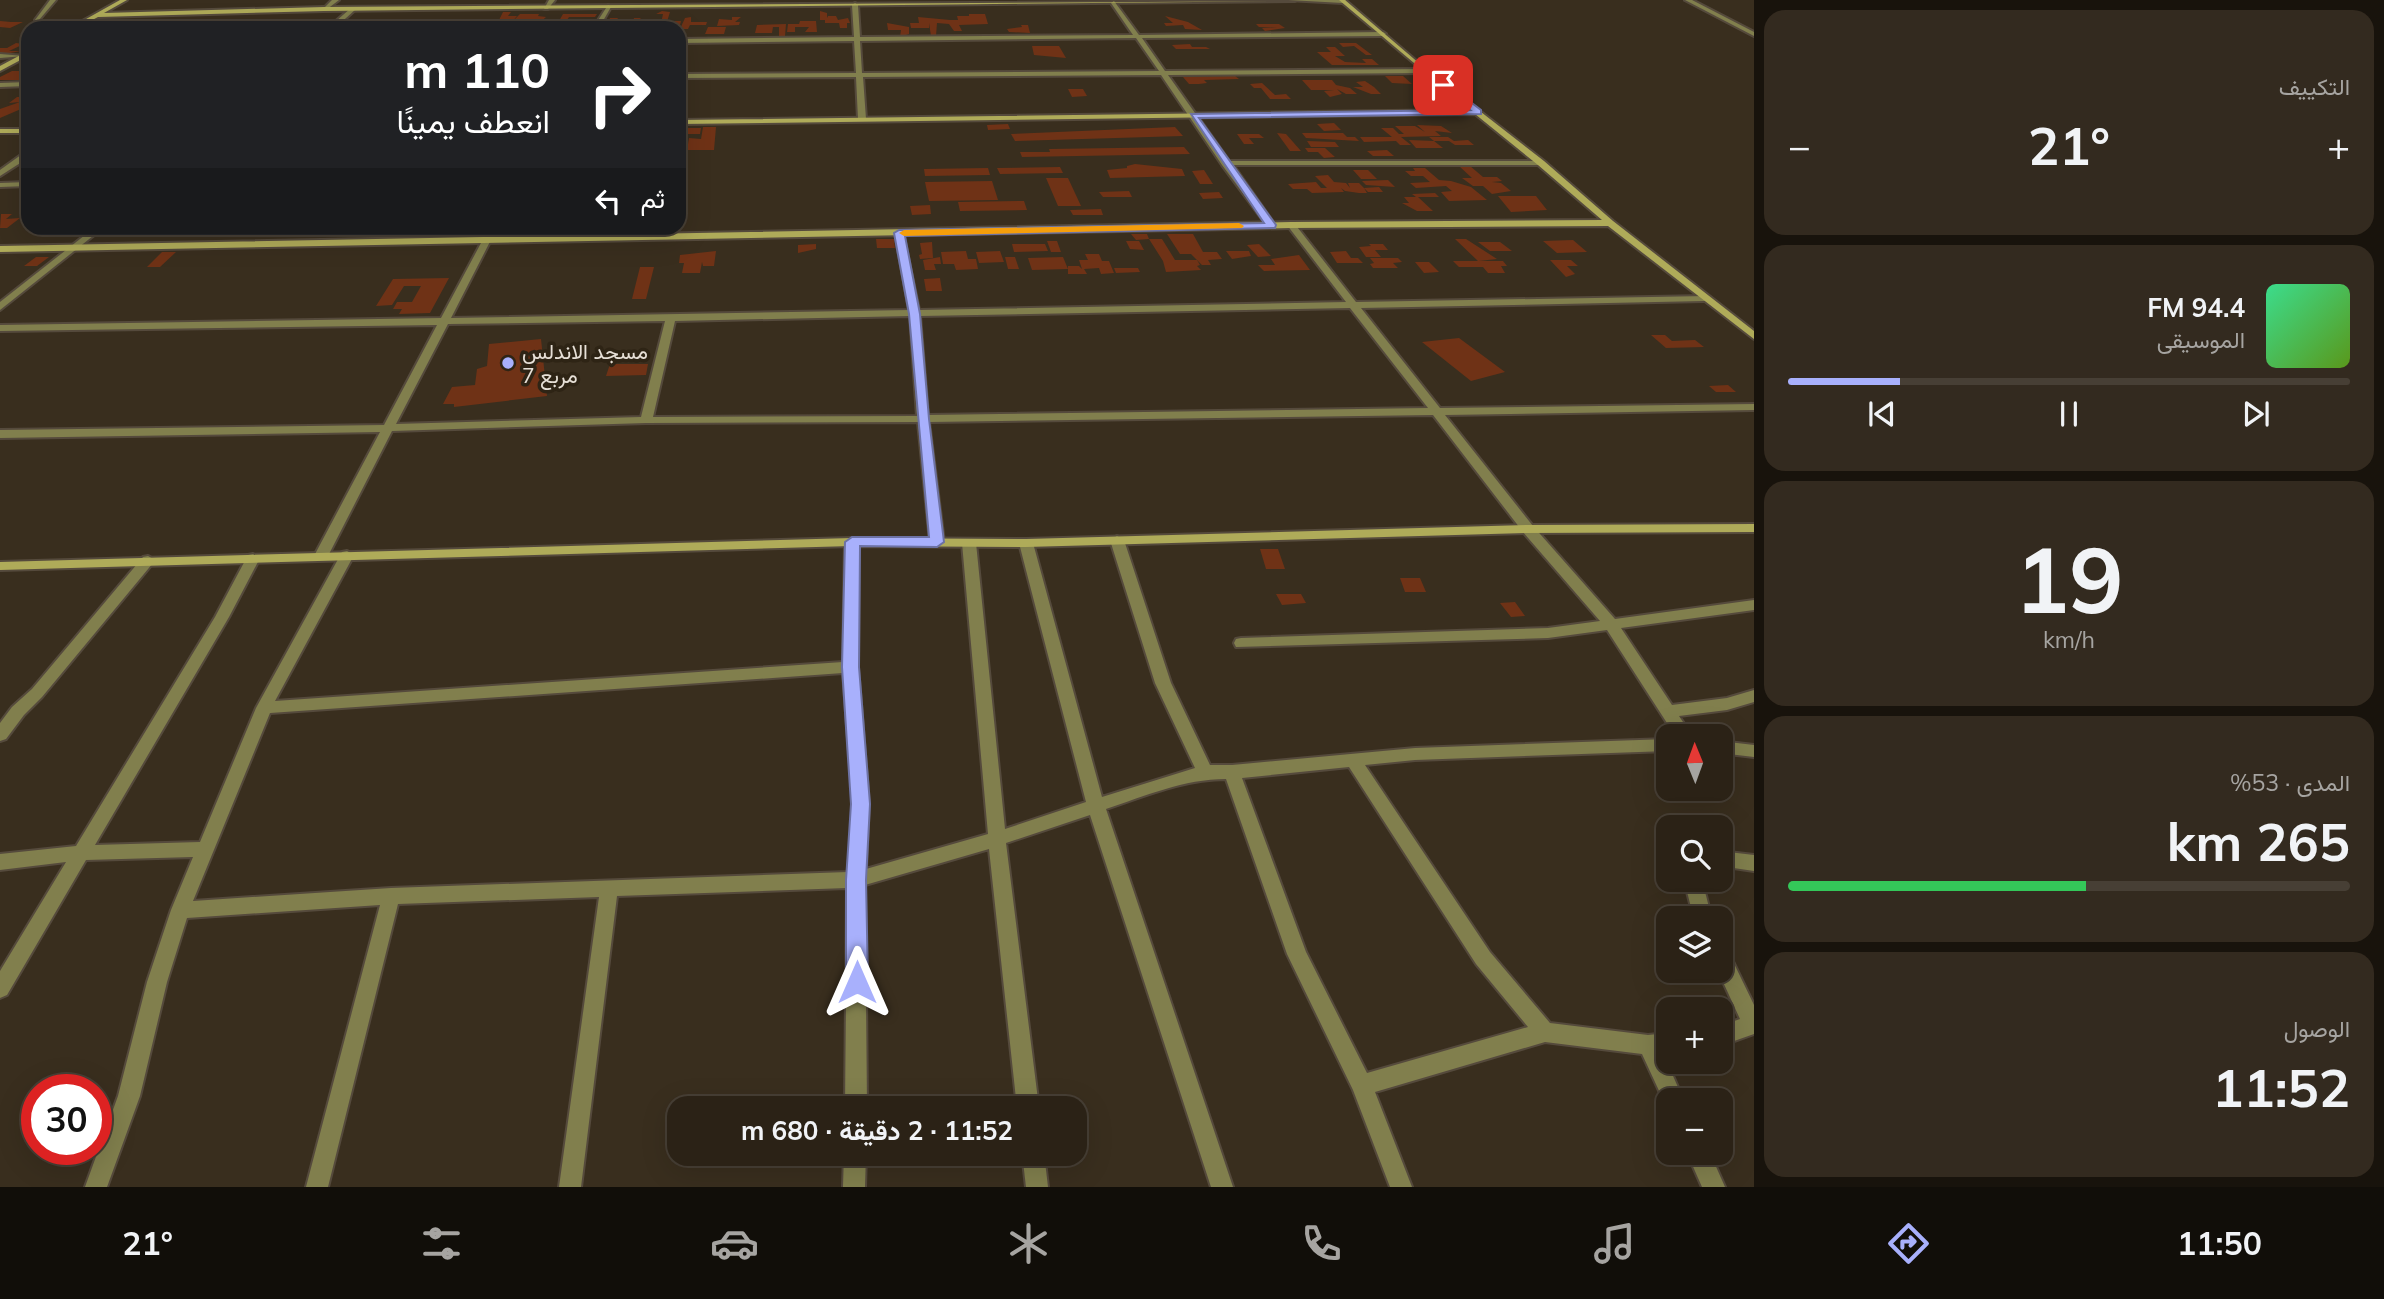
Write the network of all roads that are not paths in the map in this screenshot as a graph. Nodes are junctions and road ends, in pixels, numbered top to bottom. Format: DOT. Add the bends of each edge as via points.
graph roads {
  1 [pos="53,0"];
  2 [pos="124,0"];
  3 [pos="336,0"];
  4 [pos="552,0"];
  5 [pos="1292,0"];
  6 [pos="1688,0"];
  7 [pos="1342,1"];
  8 [pos="1050,2"];
  9 [pos="687,3"];
  10 [pos="830,3"];
  11 [pos="1114,3"];
  12 [pos="855,5"];
  13 [pos="608,7"];
  14 [pos="546,8"];
  15 [pos="324,9"];
  16 [pos="353,9"];
  17 [pos="97,15"];
  18 [pos="37,19"];
  19 [pos="86,21"];
  20 [pos="339,21"];
  21 [pos="600,21"];
  22 [pos="1384,34"];
  23 [pos="1754,34"];
  24 [pos="1138,37"];
  25 [pos="858,40"];
  26 [pos="686,41"];
  27 [pos="21,54"];
  28 [pos="0,56"];
  29 [pos="21,56"];
  30 [pos="0,69"];
  31 [pos="1162,71"];
  32 [pos="1425,71"];
  33 [pos="860,74"];
  34 [pos="686,76"];
  35 [pos="21,84"];
  36 [pos="0,85"];
  37 [pos="1479,112"];
  38 [pos="1194,116"];
  39 [pos="862,119"];
  40 [pos="686,122"];
  41 [pos="0,131"];
  42 [pos="21,131"];
  43 [pos="21,159"];
  44 [pos="1225,163"];
  45 [pos="1541,163"];
  46 [pos="0,174"];
  47 [pos="21,184"];
  48 [pos="0,185"];
  49 [pos="1610,223"];
  50 [pos="1271,225"];
  51 [pos="1291,225"];
  52 [pos="899,233"];
  53 [pos="90,235"];
  54 [pos="490,235"];
  55 [pos="487,240"];
  56 [pos="74,248"];
  57 [pos="0,249"];
  58 [pos="1704,298"];
  59 [pos="1354,306"];
  60 [pos="0,307"];
  61 [pos="915,314"];
  62 [pos="671,318"];
  63 [pos="447,320"];
  64 [pos="0,328"];
  65 [pos="1754,336"];
  66 [pos="1754,407"];
  67 [pos="1437,413"];
  68 [pos="923,419"];
  69 [pos="646,420"];
  70 [pos="390,428"];
  71 [pos="0,433"];
  72 [pos="1754,528"];
  73 [pos="1528,529"];
  74 [pos="1117,540"];
  75 [pos="852,542"];
  76 [pos="937,542"];
  77 [pos="969,543"];
  78 [pos="1026,543"];
  79 [pos="321,555"];
  80 [pos="347,555"];
  81 [pos="253,558"];
  82 [pos="148,560"];
  83 [pos="0,566"];
  84 [pos="1754,605"];
  85 [pos="1611,624"];
  86 [pos="1241,643"];
  87 [pos="850,667"];
  88 [pos="1754,696"];
  89 [pos="264,708"];
  90 [pos="1668,710"];
  91 [pos="1677,724"];
  92 [pos="0,735"];
  93 [pos="1656,745"];
  94 [pos="1733,749"];
  95 [pos="1754,751"];
  96 [pos="1353,760"];
  97 [pos="1205,772"];
  98 [pos="1232,772"];
  99 [pos="1096,806"];
  100 [pos="997,839"];
  101 [pos="204,849"];
  102 [pos="82,853"];
  103 [pos="1733,860"];
  104 [pos="0,862"];
  105 [pos="1754,863"];
  106 [pos="856,880"];
  107 [pos="609,888"];
  108 [pos="391,896"];
  109 [pos="180,910"];
  110 [pos="1733,981"];
  111 [pos="0,989"];
  112 [pos="1754,1024"];
  113 [pos="1733,1031"];
  114 [pos="1545,1032"];
  115 [pos="1656,1044"];
  116 [pos="1362,1085"];
  117 [pos="856,1096"];
  118 [pos="1027,1096"];
  119 [pos="1704,1165"];
  120 [pos="855,1166"];
  121 [pos="1035,1166"];
  122 [pos="96,1187"];
  123 [pos="317,1187"];
  124 [pos="570,1187"];
  125 [pos="854,1187"];
  126 [pos="1037,1187"];
  127 [pos="1222,1187"];
  128 [pos="1401,1187"];
  129 [pos="1714,1187"];
  1 -- 18 [label="street"];
  2 -- 17 [label="street"];
  3 -- 15 [label="street"];
  4 -- 14 [label="street"];
  5 -- 7 [label="street"];
  5 -- 11 [label="street"];
  6 -- 23 [label="street"];
  7 -- 22 [label="street"];
  8 -- 11 [label="street"];
  8 -- 12 [label="street"];
  9 -- 10 [label="street"];
  9 -- 13 [label="street"];
  10 -- 12 [label="street"];
  11 -- 24 [label="street"];
  12 -- 25 [label="street"];
  13 -- 14 [label="street"];
  13 -- 21 [label="street"];
  14 -- 16 [label="street"];
  15 -- 16 [label="street"];
  15 -- 17 [label="street"];
  16 -- 20 [label="street"];
  17 -- 19 [label="street"];
  22 -- 24 [label="street"];
  22 -- 32 [label="street"];
  24 -- 25 [label="street"];
  24 -- 31 [label="street"];
  25 -- 26 [label="street"];
  25 -- 33 [label="street"];
  27 -- 28 [label="street"];
  29 -- 30 [label="street"];
  31 -- 32 [label="street"];
  31 -- 33 [label="street"];
  31 -- 38 [label="street"];
  32 -- 37 [label="street"];
  33 -- 34 [label="street"];
  33 -- 39 [label="street"];
  35 -- 36 [label="street"];
  37 -- 38 [label="street"];
  37 -- 45 [label="street"];
  38 -- 39 [label="street"];
  38 -- 44 [label="street"];
  39 -- 40 [label="street"];
  41 -- 42 [label="street"];
  43 -- 46 [label="street"];
  44 -- 45 [label="street"];
  44 -- 50 [label="street"];
  45 -- 49 [label="street"];
  47 -- 48 [label="street"];
  49 -- 51 [label="street"];
  49 -- 58 [label="street"];
  50 -- 51 [label="street"];
  50 -- 52 [label="street"];
  51 -- 59 [label="street"];
  52 -- 55 [label="street"];
  52 -- 61 [label="street"];
  53 -- 56 [label="street"];
  54 -- 55 [label="street"];
  55 -- 56 [label="street"];
  55 -- 63 [label="street"];
  56 -- 57 [label="street"];
  56 -- 60 [label="street"];
  58 -- 59 [label="street"];
  58 -- 65 [label="street"];
  59 -- 61 [label="street"];
  59 -- 67 [label="street"];
  61 -- 62 [label="street"];
  61 -- 68 [label="street"];
  62 -- 63 [label="street"];
  62 -- 69 [label="street"];
  63 -- 64 [label="street"];
  63 -- 70 [label="street"];
  66 -- 67 [label="street"];
  67 -- 68 [label="street"];
  67 -- 73 [label="street"];
  68 -- 69 [label="street"];
  68 -- 76 [label="street"];
  69 -- 70 [label="street"];
  70 -- 71 [label="street"];
  70 -- 79 [label="street"];
  72 -- 73 [label="street"];
  73 -- 74 [label="street"];
  73 -- 85 [label="street"];
  74 -- 78 [label="street"];
  74 -- 97 [label="street" via="1163,683"];
  75 -- 76 [label="street"];
  75 -- 80 [label="street"];
  75 -- 87 [label="street"];
  76 -- 77 [label="street"];
  77 -- 78 [label="street"];
  77 -- 100 [label="street"];
  78 -- 99 [label="street"];
  79 -- 80 [label="street"];
  79 -- 81 [label="street"];
  80 -- 89 [label="street"];
  81 -- 82 [label="street"];
  81 -- 102 [label="street"];
  82 -- 83 [label="street"];
  82 -- 92 [label="street"];
  84 -- 85 [label="street"];
  85 -- 86 [label="street" via="1548,633"];
  85 -- 90 [label="street"];
  87 -- 89 [label="street"];
  87 -- 106 [label="street" via="860,804"];
  88 -- 90 [label="street" via="1727,704"];
  89 -- 101 [label="street"];
  90 -- 91 [label="street"];
  93 -- 96 [label="street"];
  94 -- 95 [label="street"];
  96 -- 98 [label="street"];
  96 -- 114 [label="street" via="1483,958"];
  97 -- 98 [label="street"];
  97 -- 99 [label="street"];
  98 -- 116 [label="street" via="1297,954"];
  99 -- 100 [label="street"];
  99 -- 127 [label="street"];
  100 -- 106 [label="street"];
  100 -- 118 [label="street"];
  101 -- 102 [label="street"];
  101 -- 109 [label="street"];
  102 -- 104 [label="street"];
  102 -- 111 [label="street"];
  103 -- 105 [label="street"];
  106 -- 107 [label="street"];
  106 -- 117 [label="street"];
  107 -- 108 [label="street"];
  107 -- 124 [label="street"];
  108 -- 109 [label="street"];
  108 -- 123 [label="street"];
  109 -- 122 [label="street" via="129,1096"];
  110 -- 112 [label="street"];
  112 -- 113 [label="street"];
  114 -- 115 [label="street"];
  114 -- 116 [label="street"];
  116 -- 128 [label="street"];
  119 -- 129 [label="street"];
  120 -- 125 [label="street"];
  121 -- 126 [label="street"];
}
